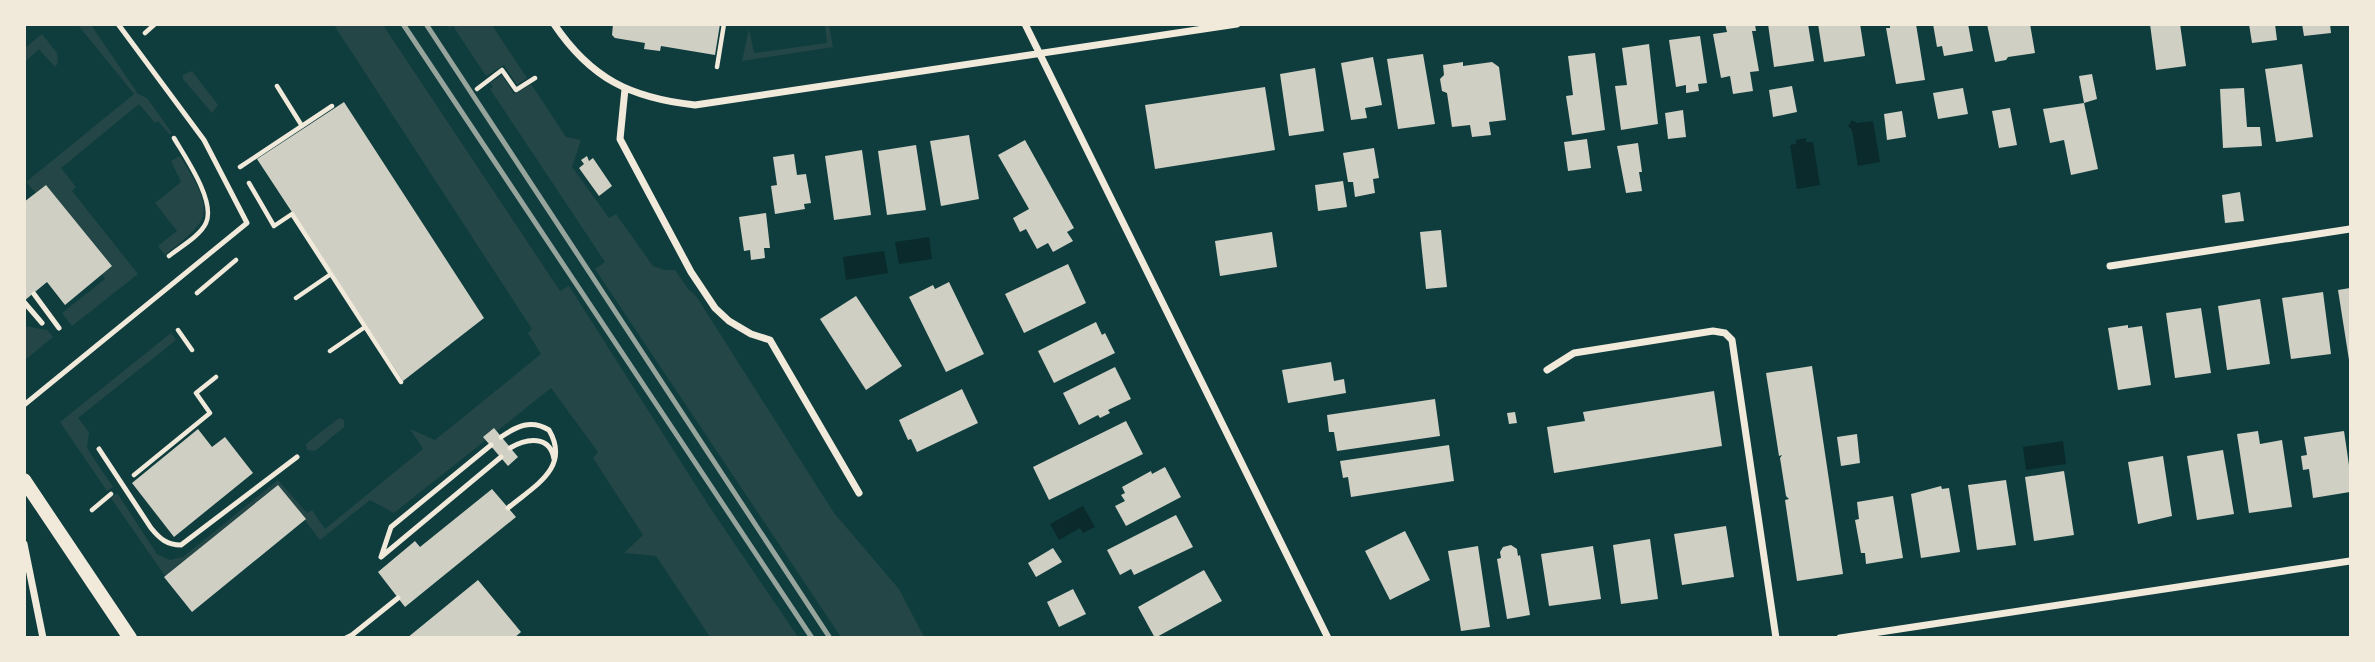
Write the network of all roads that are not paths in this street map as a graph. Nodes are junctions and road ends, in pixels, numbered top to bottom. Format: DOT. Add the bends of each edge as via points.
graph roads {
  1 [pos="118,24"];
  2 [pos="554,24"];
  3 [pos="1026,24"];
  4 [pos="1237,24"];
  5 [pos="1041,55"];
  6 [pos="625,89"];
  7 [pos="2350,229"];
  8 [pos="2110,266"];
  9 [pos="34,293"];
  10 [pos="24,302"];
  11 [pos="42,323"];
  12 [pos="60,328"];
  13 [pos="1547,370"];
  14 [pos="24,405"];
  15 [pos="501,437"];
  16 [pos="491,445"];
  17 [pos="510,448"];
  18 [pos="99,449"];
  19 [pos="297,457"];
  20 [pos="500,457"];
  21 [pos="553,466"];
  22 [pos="24,480"];
  23 [pos="859,493"];
  24 [pos="508,508"];
  25 [pos="24,544"];
  26 [pos="2350,561"];
  27 [pos="398,598"];
  28 [pos="43,638"];
  29 [pos="130,638"];
  30 [pos="346,638"];
  31 [pos="1328,638"];
  32 [pos="1776,638"];
  33 [pos="1840,638"];
  1 -- 14 [label="lane" via="204,140 247,223"];
  2 -- 6 [label="street" via="593,69"];
  3 -- 5 [label="street"];
  4 -- 5 [label="street"];
  5 -- 6 [label="street" via="695,105 660,101"];
  5 -- 31 [label="street"];
  6 -- 23 [label="street" via="620,139 691,272 729,321 770,340"];
  7 -- 8 [label="street"];
  9 -- 12 [label="lane"];
  10 -- 11 [label="lane"];
  13 -- 32 [label="street" via="1574,353 1713,331 1732,340"];
  15 -- 21 [label="lane" via="523,425 541,425 549,430 556,447"];
  16 -- 20 [label="lane" via="391,527 381,557"];
  17 -- 21 [label="lane" via="528,440 543,442 552,452"];
  18 -- 19 [label="lane" via="151,528 171,545 181,545"];
  21 -- 24 [label="lane"];
  22 -- 29 [label="main road"];
  25 -- 28 [label="street"];
  26 -- 33 [label="street"];
  27 -- 30 [label="lane"];
}
